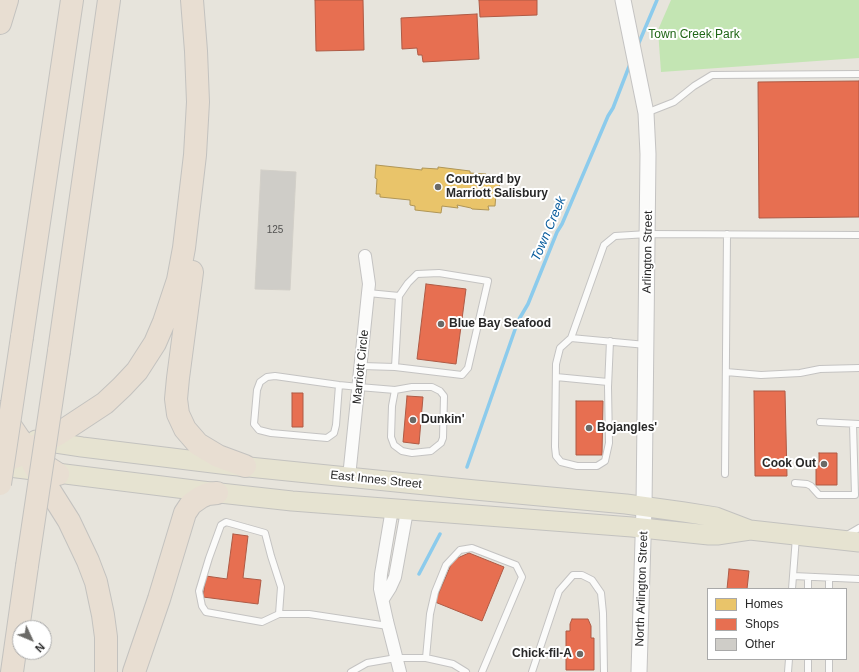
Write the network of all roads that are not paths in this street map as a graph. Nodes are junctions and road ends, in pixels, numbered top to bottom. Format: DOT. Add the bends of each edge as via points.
graph roads {
  1 [pos="72,0"];
  2 [pos="109,0"];
  3 [pos="192,0"];
  4 [pos="623,0"];
  5 [pos="859,74"];
  6 [pos="646,113"];
  7 [pos="198,121"];
  8 [pos="648,234"];
  9 [pos="727,234"];
  10 [pos="859,235"];
  11 [pos="364,256"];
  12 [pos="368,293"];
  13 [pos="399,296"];
  14 [pos="571,338"];
  15 [pos="610,341"];
  16 [pos="646,345"];
  17 [pos="362,366"];
  18 [pos="395,367"];
  19 [pos="859,368"];
  20 [pos="726,372"];
  21 [pos="556,377"];
  22 [pos="608,382"];
  23 [pos="339,385"];
  24 [pos="359,387"];
  25 [pos="395,390"];
  26 [pos="0,412"];
  27 [pos="820,422"];
  28 [pos="856,424"];
  29 [pos="22,456"];
  30 [pos="246,466"];
  31 [pos="725,474"];
  32 [pos="349,477"];
  33 [pos="795,483"];
  34 [pos="217,493"];
  35 [pos="644,507"];
  36 [pos="400,510"];
  37 [pos="643,528"];
  38 [pos="859,528"];
  39 [pos="750,530"];
  40 [pos="796,535"];
  41 [pos="838,540"];
  42 [pos="859,542"];
  43 [pos="793,576"];
  44 [pos="808,577"];
  45 [pos="829,578"];
  46 [pos="859,579"];
  47 [pos="792,588"];
  48 [pos="808,588"];
  49 [pos="829,588"];
  50 [pos="279,614"];
  51 [pos="388,626"];
  52 [pos="396,658"];
  53 [pos="426,658"];
  54 [pos="789,660"];
  55 [pos="829,660"];
  56 [pos="808,661"];
  57 [pos="12,672"];
  58 [pos="106,672"];
  59 [pos="134,672"];
  60 [pos="351,672"];
  61 [pos="400,672"];
  62 [pos="466,672"];
  63 [pos="482,672"];
  64 [pos="532,672"];
  65 [pos="604,672"];
  66 [pos="639,672"];
  67 [pos="788,672"];
  68 [pos="808,672"];
  69 [pos="829,672"];
  1 -- 29 [label="highway, bridge" via="22,338"];
  2 -- 57 [label="highway, bridge"];
  3 -- 7 [label="highway"];
  4 -- 6 [label="street, Arlington Street"];
  5 -- 6 [label="lane" via="712,75 674,102"];
  6 -- 8 [label="street, Arlington Street"];
  7 -- 29 [label="highway" via="184,248 175,291 160,333 137,371 114,395 88,415"];
  7 -- 30 [label="highway" via="195,241 176,408 182,425 198,444 218,456"];
  8 -- 9 [label="lane"];
  8 -- 14 [label="lane" via="615,236 604,245"];
  8 -- 16 [label="street, Arlington Street"];
  9 -- 10 [label="lane"];
  9 -- 20 [label="lane"];
  11 -- 12 [label="street, Marriott Circle"];
  12 -- 13 [label="lane"];
  12 -- 17 [label="street, Marriott Circle"];
  13 -- 18 [label="lane"];
  13 -- 18 [label="lane" via="417,274 439,273 488,281 468,368 462,374"];
  14 -- 15 [label="lane"];
  14 -- 21 [label="lane" via="560,348"];
  15 -- 16 [label="lane"];
  15 -- 22 [label="lane"];
  16 -- 35 [label="street, Arlington Street"];
  17 -- 18 [label="lane"];
  17 -- 24 [label="street, Marriott Circle"];
  19 -- 20 [label="lane" via="820,369 800,373"];
  20 -- 31 [label="lane"];
  21 -- 22 [label="lane"];
  21 -- 22 [label="lane" via="556,456 562,462 577,466 597,466 605,461 609,443"];
  23 -- 23 [label="lane" via="267,377 260,382 257,390 254,424 259,430 271,434 327,438 334,433 336,425"];
  23 -- 24 [label="lane"];
  24 -- 25 [label="lane"];
  24 -- 32 [label="street, Marriott Circle"];
  25 -- 25 [label="lane" via="391,437 394,445 402,451 412,453 431,451 443,438 444,396 432,387"];
  26 -- 29 [label="highway"];
  27 -- 28 [label="lane"];
  28 -- 33 [label="lane" via="855,495 819,495 807,484"];
  29 -- 30 [label="main road, East Innes Street"];
  29 -- 34 [label="main road, East Innes Street"];
  29 -- 58 [label="highway" via="72,526 90,566 103,615"];
  30 -- 32 [label="main road, East Innes Street"];
  32 -- 35 [label="main road, East Innes Street"];
  34 -- 36 [label="main road, East Innes Street"];
  34 -- 59 [label="highway" via="201,497 189,506 185,514"];
  35 -- 37 [label="street, North Arlington Street"];
  35 -- 39 [label="main road, East Innes Street" via="707,514"];
  36 -- 37 [label="main road, East Innes Street"];
  36 -- 51 [label="street" via="381,574 380,589"];
  37 -- 39 [label="main road, East Innes Street" via="709,535"];
  37 -- 66 [label="street, North Arlington Street"];
  38 -- 41 [label="lane"];
  39 -- 40 [label="main road, East Innes Street"];
  40 -- 41 [label="main road, East Innes Street"];
  40 -- 43 [label="lane"];
  41 -- 42 [label="main road, East Innes Street"];
  43 -- 44 [label="lane"];
  43 -- 47 [label="lane"];
  44 -- 45 [label="lane"];
  44 -- 48 [label="lane"];
  45 -- 46 [label="lane"];
  45 -- 49 [label="lane"];
  50 -- 50 [label="lane" via="262,622 206,612 202,606 199,590 221,525 226,522 265,533 281,587"];
  50 -- 51 [label="lane" via="309,614"];
  51 -- 52 [label="street"];
  52 -- 53 [label="lane"];
  52 -- 60 [label="lane" via="367,663"];
  52 -- 61 [label="street"];
  53 -- 62 [label="lane" via="454,664"];
  53 -- 63 [label="lane" via="430,614 435,592 446,565 460,550 472,548 516,565 522,577"];
  54 -- 67 [label="lane"];
  55 -- 69 [label="lane"];
  56 -- 68 [label="lane"];
  64 -- 65 [label="lane" via="560,591 573,575 582,575 592,580 601,593"];
}
